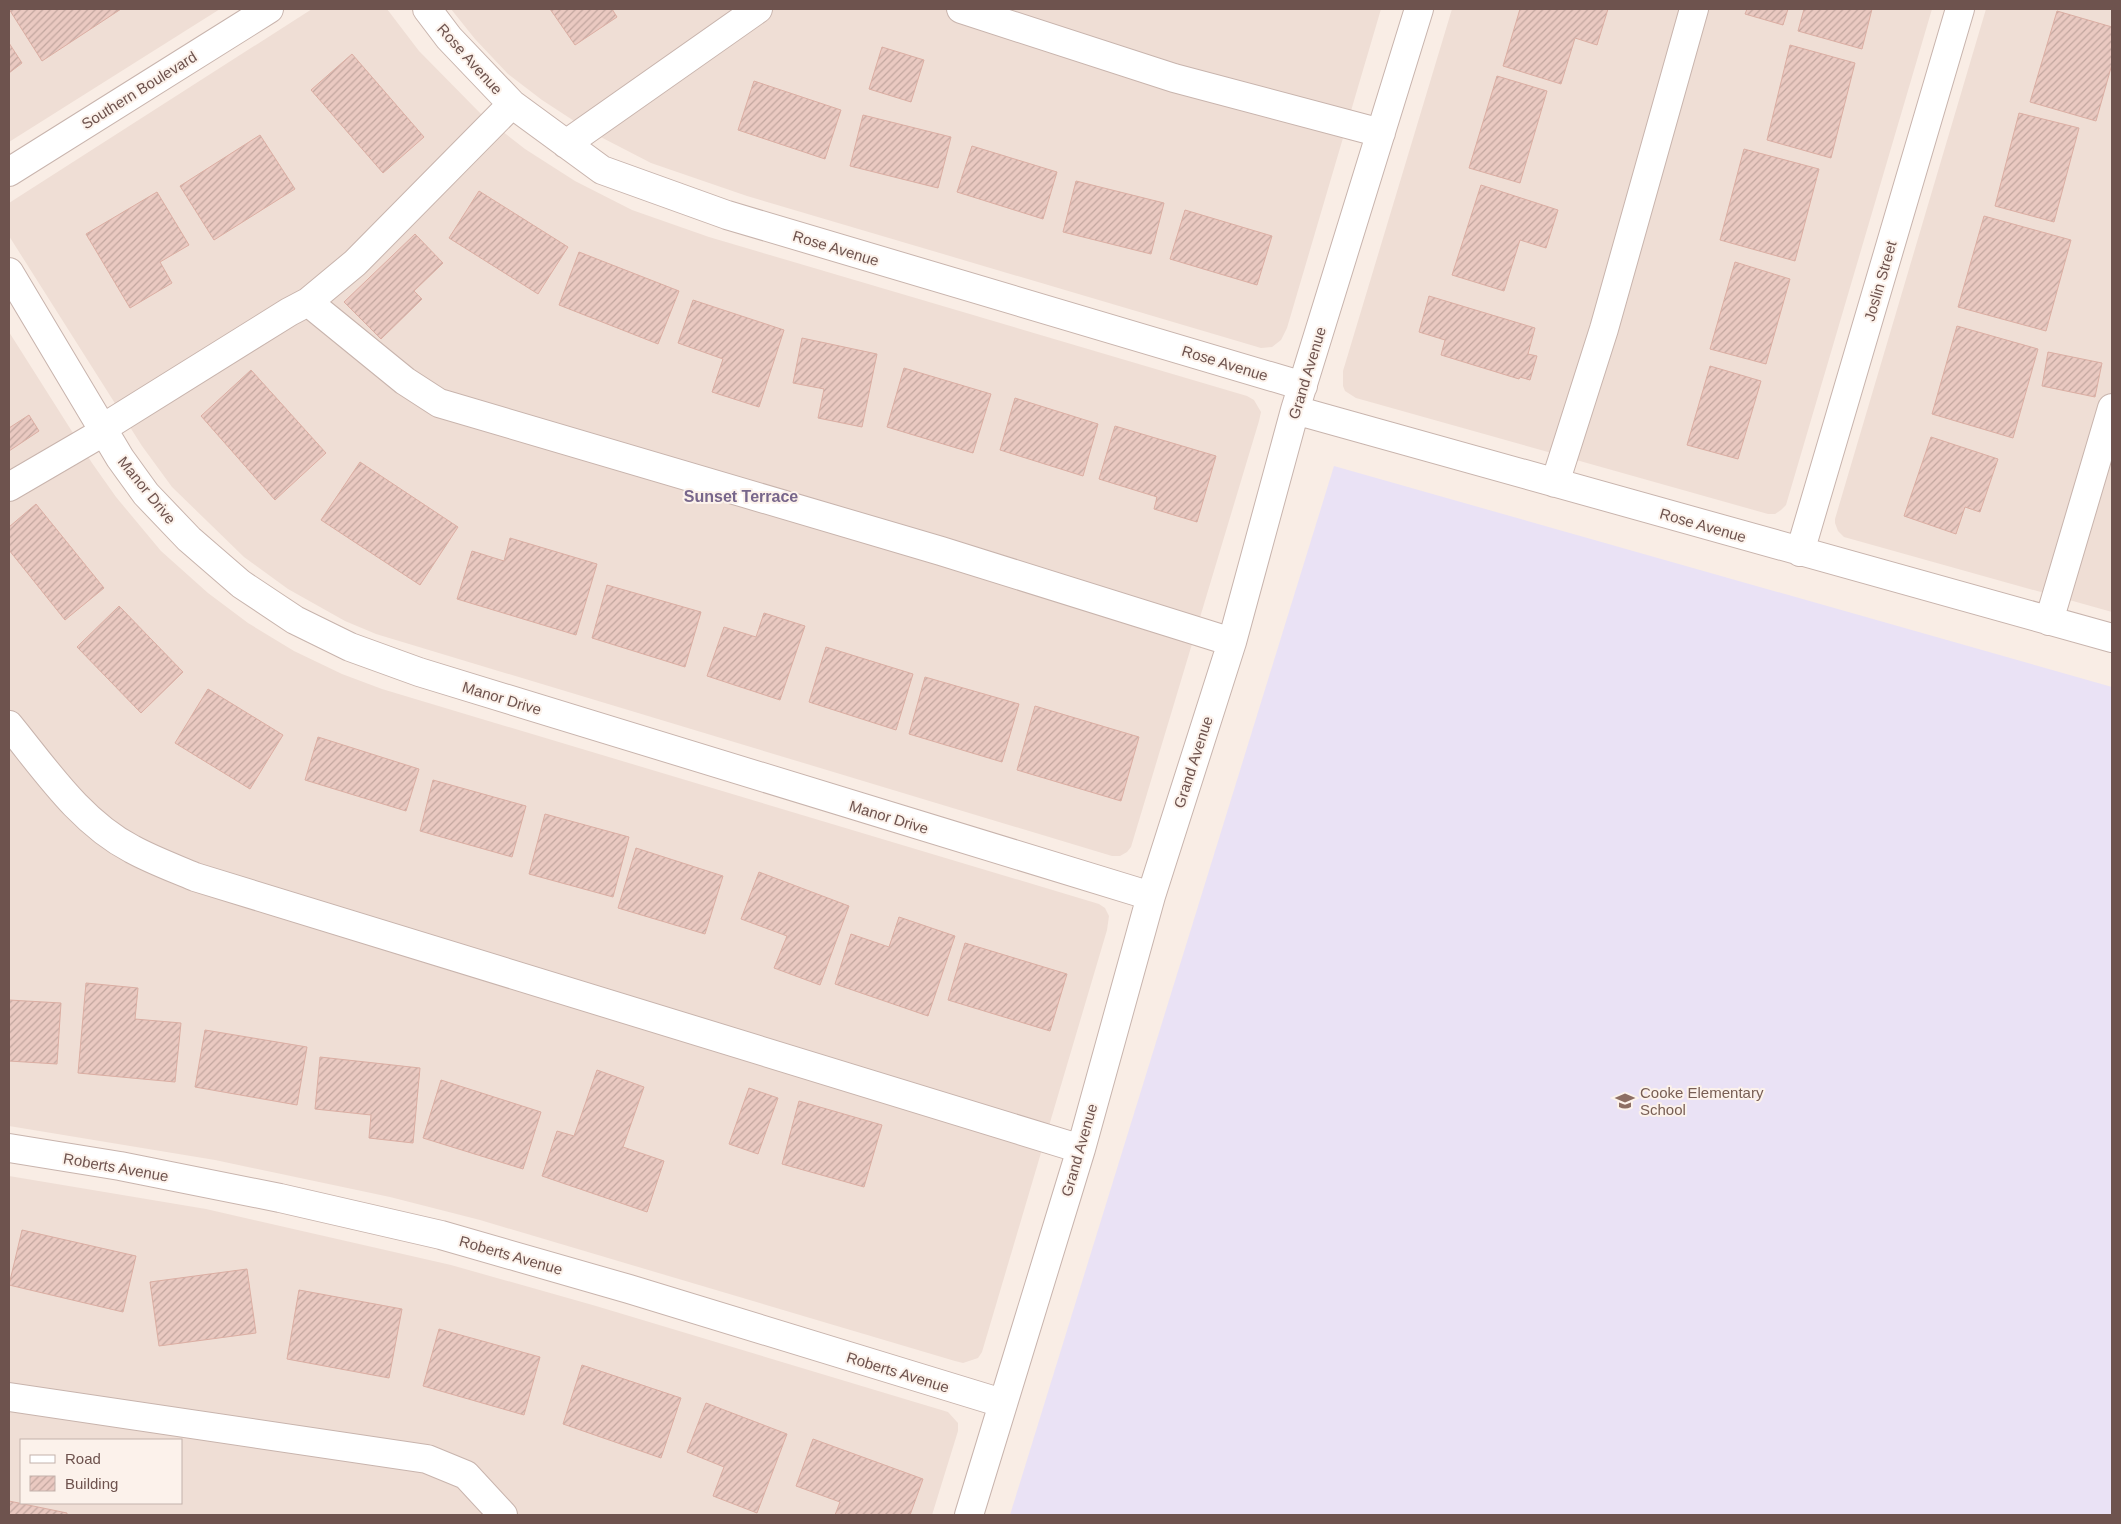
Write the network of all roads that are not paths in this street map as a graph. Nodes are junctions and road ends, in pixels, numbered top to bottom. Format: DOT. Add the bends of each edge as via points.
graph roads {
  1 [pos="269,9"];
  2 [pos="427,9"];
  3 [pos="758,9"];
  4 [pos="961,9"];
  5 [pos="1419,9"];
  6 [pos="1694,9"];
  7 [pos="1960,9"];
  8 [pos="512,104"];
  9 [pos="1381,133"];
  10 [pos="566,144"];
  11 [pos="9,172"];
  12 [pos="9,272"];
  13 [pos="308,302"];
  14 [pos="1299,398"];
  15 [pos="2112,408"];
  16 [pos="104,430"];
  17 [pos="1555,484"];
  18 [pos="9,487"];
  19 [pos="1800,552"];
  20 [pos="2049,621"];
  21 [pos="2112,638"];
  22 [pos="1232,642"];
  23 [pos="9,725"];
  24 [pos="1151,896"];
  25 [pos="9,1148"];
  26 [pos="1081,1148"];
  27 [pos="9,1397"];
  28 [pos="1002,1403"];
  29 [pos="503,1515"];
  30 [pos="969,1515"];
  1 -- 11 [label="street, Southern Boulevard"];
  2 -- 8 [label="street, Rose Avenue" via="448,38"];
  3 -- 10 [label="street"];
  4 -- 9 [label="street" via="1174,78"];
  5 -- 9 [label="street, Grand Avenue"];
  6 -- 17 [label="street" via="1604,328"];
  7 -- 19 [label="street, Joslin Street"];
  8 -- 10 [label="street, Rose Avenue"];
  8 -- 13 [label="street" via="355,263"];
  9 -- 14 [label="street, Grand Avenue"];
  10 -- 14 [label="street, Rose Avenue" via="602,170 727,215"];
  12 -- 16 [label="street, Manor Drive"];
  13 -- 16 [label="street"];
  13 -- 22 [label="street" via="405,381 439,403 942,551"];
  14 -- 17 [label="street, Rose Avenue"];
  14 -- 22 [label="street, Grand Avenue"];
  15 -- 20 [label="street"];
  16 -- 18 [label="street"];
  16 -- 24 [label="street, Manor Drive" via="146,494 189,539 241,584 272,605 350,647 573,720"];
  17 -- 19 [label="street, Rose Avenue"];
  19 -- 20 [label="street, Rose Avenue"];
  20 -- 21 [label="street, Rose Avenue"];
  22 -- 24 [label="street, Grand Avenue"];
  23 -- 26 [label="street" via="89,819 131,849 195,877"];
  24 -- 26 [label="street, Grand Avenue"];
  25 -- 28 [label="street, Roberts Avenue" via="205,1183 441,1235"];
  26 -- 28 [label="street, Grand Avenue"];
  27 -- 29 [label="street" via="427,1459 466,1475"];
  28 -- 30 [label="street, Grand Avenue"];
}
